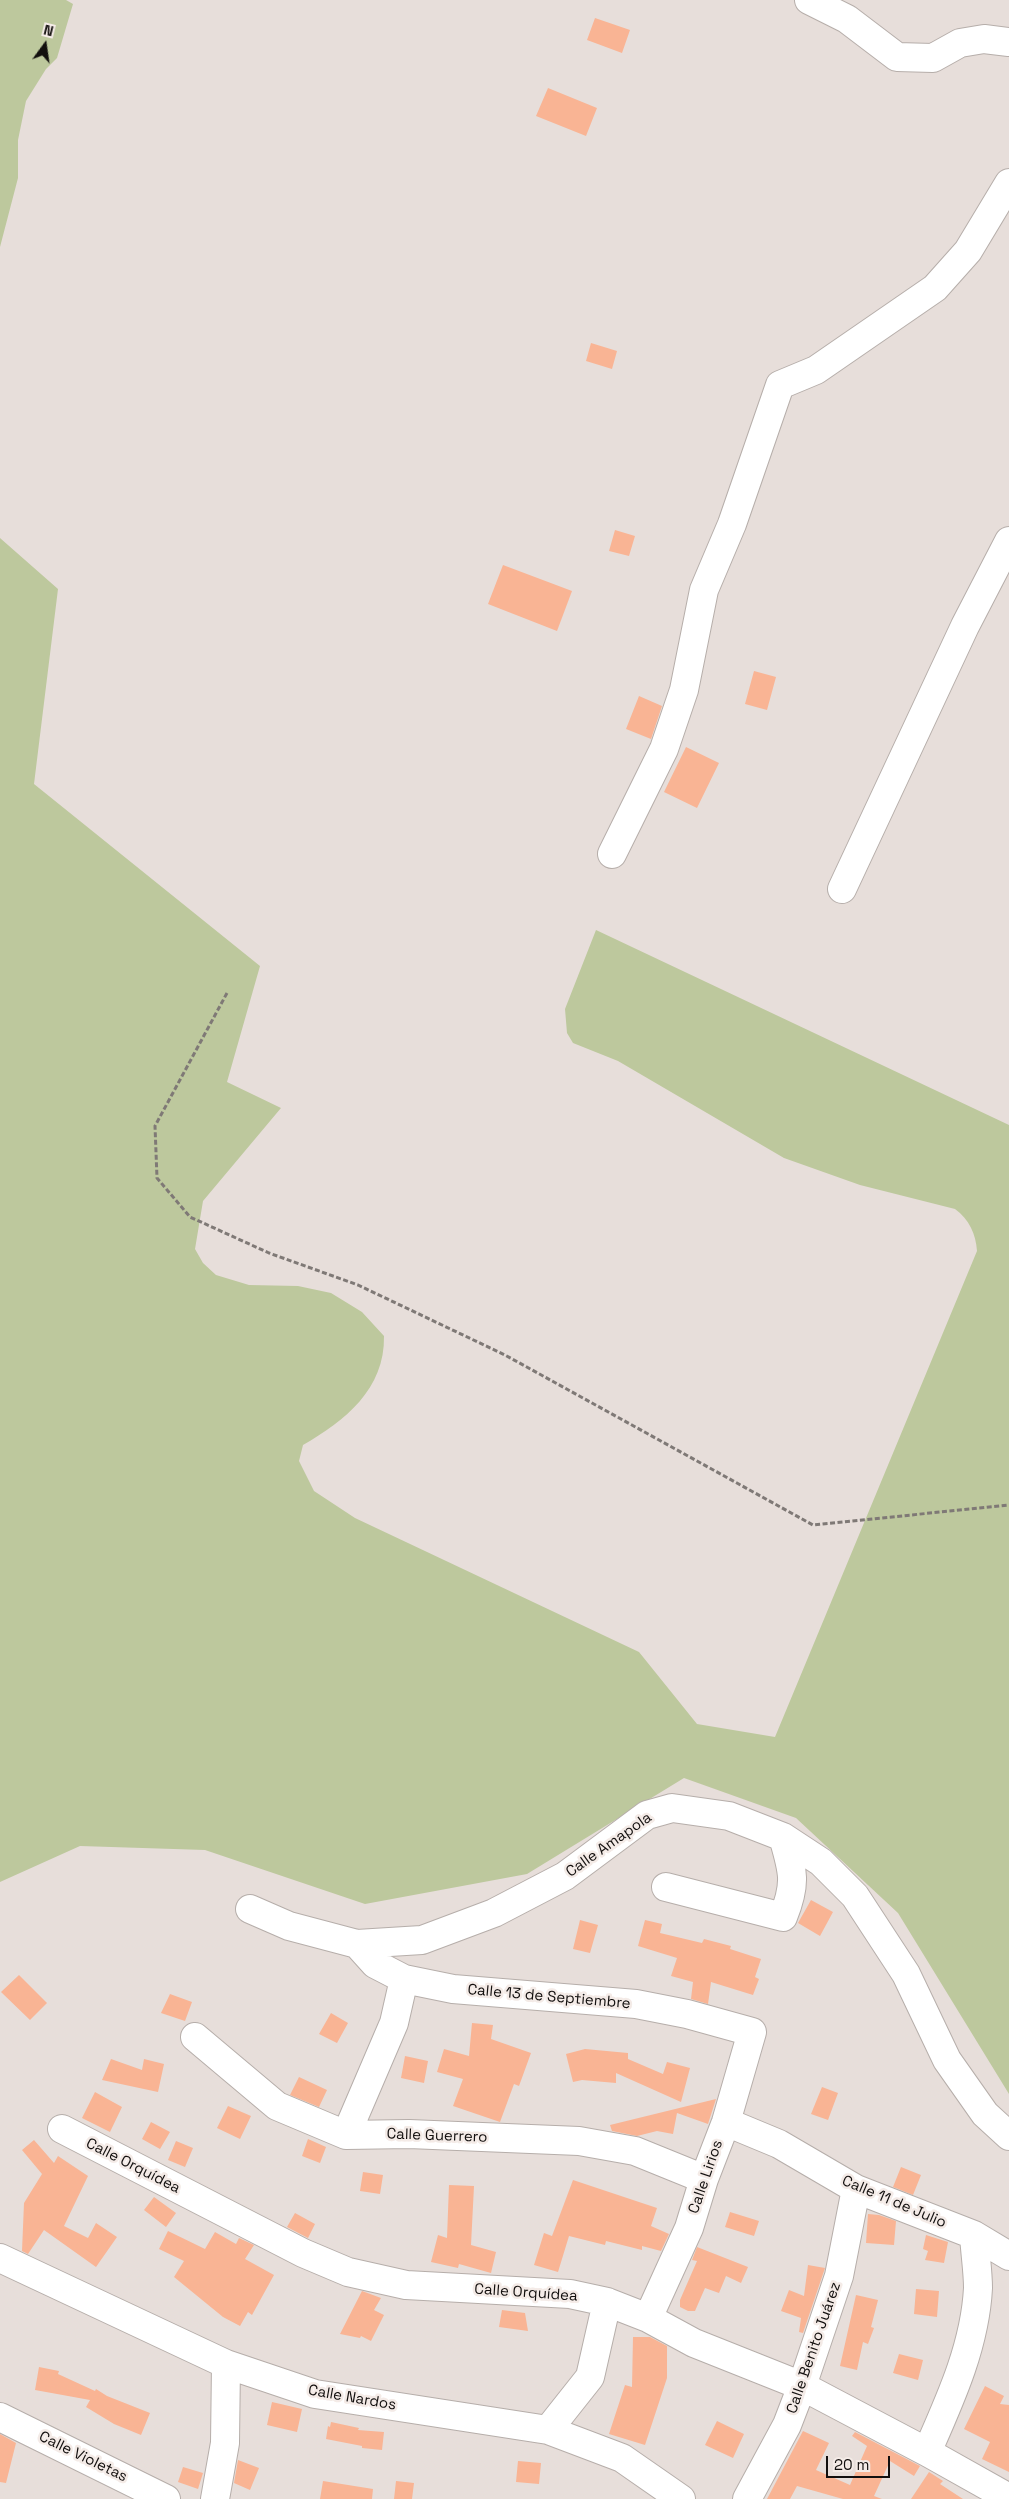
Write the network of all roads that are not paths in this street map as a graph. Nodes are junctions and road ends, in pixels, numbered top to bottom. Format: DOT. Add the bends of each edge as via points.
graph roads {
  1 [pos="809,0"];
  2 [pos="851,10"];
  3 [pos="1009,42"];
  4 [pos="1009,183"];
  5 [pos="1009,541"];
  6 [pos="612,854"];
  7 [pos="842,889"];
  8 [pos="783,1837"];
  9 [pos="666,1887"];
  10 [pos="250,1909"];
  11 [pos="357,1944"];
  12 [pos="404,1979"];
  13 [pos="752,2032"];
  14 [pos="195,2037"];
  15 [pos="726,2122"];
  16 [pos="62,2129"];
  17 [pos="346,2135"];
  18 [pos="1009,2136"];
  19 [pos="704,2179"];
  20 [pos="856,2189"];
  21 [pos="974,2235"];
  22 [pos="1009,2256"];
  23 [pos="0,2258"];
  24 [pos="607,2302"];
  25 [pos="648,2318"];
  26 [pos="226,2364"];
  27 [pos="802,2386"];
  28 [pos="0,2417"];
  29 [pos="548,2430"];
  30 [pos="927,2452"];
  31 [pos="1009,2498"];
  32 [pos="166,2499"];
  33 [pos="215,2499"];
  34 [pos="681,2499"];
  35 [pos="747,2499"];
  1 -- 2 [label="street"];
  2 -- 3 [label="street" via="897,57 934,58 960,43 984,39"];
  4 -- 6 [label="street" via="968,251 935,288 816,370 780,385 732,524 704,590 684,690 664,749"];
  5 -- 7 [label="street" via="965,626"];
  8 -- 9 [label="street" via="793,1872 791,1897 783,1917"];
  8 -- 11 [label="street, Calle Amapola" via="729,1816 672,1808 647,1815 565,1876 494,1913 422,1940"];
  8 -- 18 [label="street, Calle Amapola" via="821,1862 854,1896 906,1974 947,2060 985,2114"];
  10 -- 11 [label="street, Calle Amapola" via="289,1926"];
  11 -- 12 [label="street, Calle 13 de Septiembre" via="375,1964"];
  12 -- 13 [label="street, Calle 13 de Septiembre" via="453,1988 636,2004"];
  12 -- 17 [label="street" via="394,2023"];
  13 -- 15 [label="street, Calle Lirios"];
  14 -- 17 [label="street, Calle Guerrero" via="277,2106"];
  15 -- 19 [label="street, Calle Lirios"];
  15 -- 20 [label="street, Calle 11 de Julio" via="778,2144"];
  16 -- 24 [label="street, Calle Orquídea" via="302,2253 348,2272 406,2285 570,2294"];
  17 -- 19 [label="street, Calle Guerrero" via="409,2134 579,2141 635,2151"];
  19 -- 25 [label="street, Calle Lirios" via="689,2228"];
  20 -- 21 [label="street, Calle 11 de Julio"];
  20 -- 27 [label="street, Calle Benito Juárez" via="839,2276"];
  21 -- 22 [label="street, Calle 11 de Julio"];
  21 -- 30 [label="street" via="978,2288 969,2341 955,2388"];
  23 -- 26 [label="street, Calle Nardos"];
  24 -- 25 [label="street, Calle Orquídea"];
  24 -- 29 [label="street" via="590,2377"];
  25 -- 27 [label="street, Calle Orquídea" via="694,2343"];
  26 -- 29 [label="street, Calle Nardos" via="315,2394"];
  26 -- 33 [label="street" via="225,2443"];
  27 -- 30 [label="street, Calle Orquídea"];
  27 -- 35 [label="street, Calle Benito Juárez" via="787,2425"];
  28 -- 32 [label="street, Calle Violetas"];
  29 -- 34 [label="street, Calle Nardos" via="622,2458"];
  30 -- 31 [label="street, Calle Orquídea"];
}
